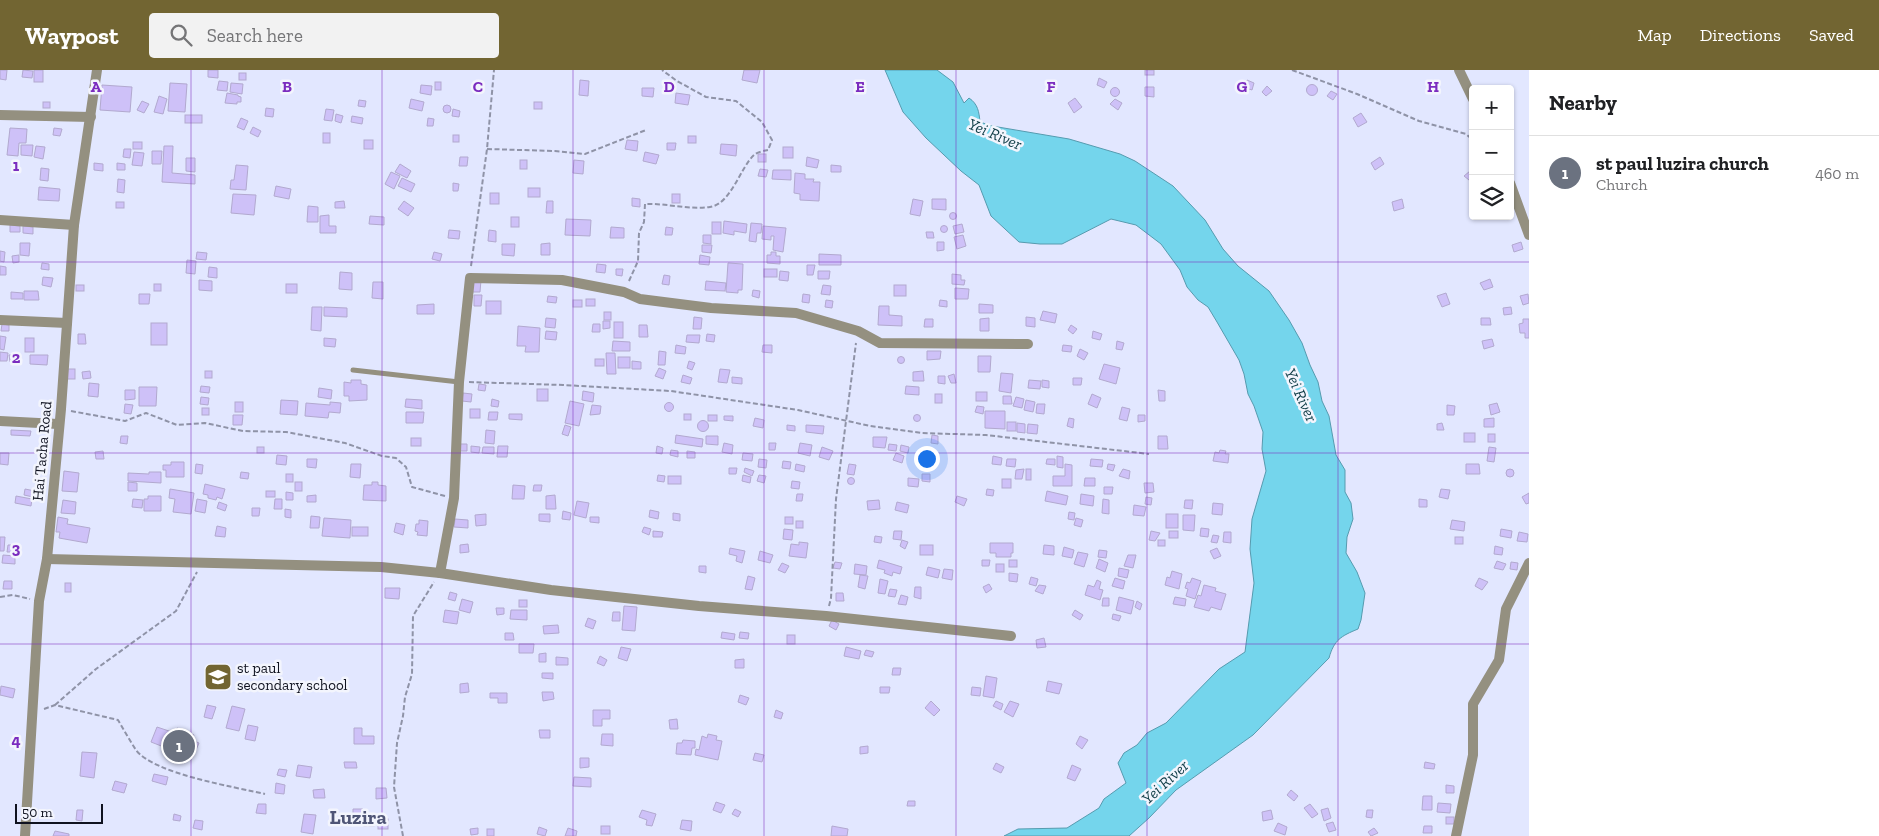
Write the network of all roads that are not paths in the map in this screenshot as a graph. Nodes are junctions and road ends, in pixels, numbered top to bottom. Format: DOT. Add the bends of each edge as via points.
graph roads {
  1 [pos="97,70"];
  2 [pos="1459,70"];
  3 [pos="1469,91"];
  4 [pos="0,115"];
  5 [pos="91,117"];
  6 [pos="1514,194"];
  7 [pos="0,220"];
  8 [pos="74,225"];
  9 [pos="1529,235"];
  10 [pos="0,320"];
  11 [pos="67,323"];
  12 [pos="1028,344"];
  13 [pos="353,370"];
  14 [pos="459,382"];
  15 [pos="0,421"];
  16 [pos="58,424"];
  17 [pos="47,559"];
  18 [pos="1529,563"];
  19 [pos="440,573"];
  20 [pos="1011,636"];
  21 [pos="25,836"];
  22 [pos="1456,836"];
  1 -- 5 [label="street, Hai Tacha Road"];
  2 -- 3 [label="street"];
  4 -- 5 [label="street"];
  5 -- 8 [label="street, Hai Tacha Road"];
  6 -- 9 [label="street"];
  7 -- 8 [label="street"];
  8 -- 11 [label="street, Hai Tacha Road"];
  10 -- 11 [label="street"];
  11 -- 16 [label="street, Hai Tacha Road"];
  12 -- 14 [label="street" via="880,343 858,331 796,313 711,308 640,299 624,292 562,280 470,278"];
  13 -- 14 [label="lane"];
  14 -- 19 [label="street" via="454,498"];
  15 -- 16 [label="street"];
  16 -- 17 [label="street, Hai Tacha Road"];
  17 -- 19 [label="street" via="381,567"];
  17 -- 21 [label="street, Hai Tacha Road" via="39,601"];
  18 -- 22 [label="street" via="1506,609 1499,660 1473,704 1473,755"];
  19 -- 20 [label="street" via="561,591"];
}
